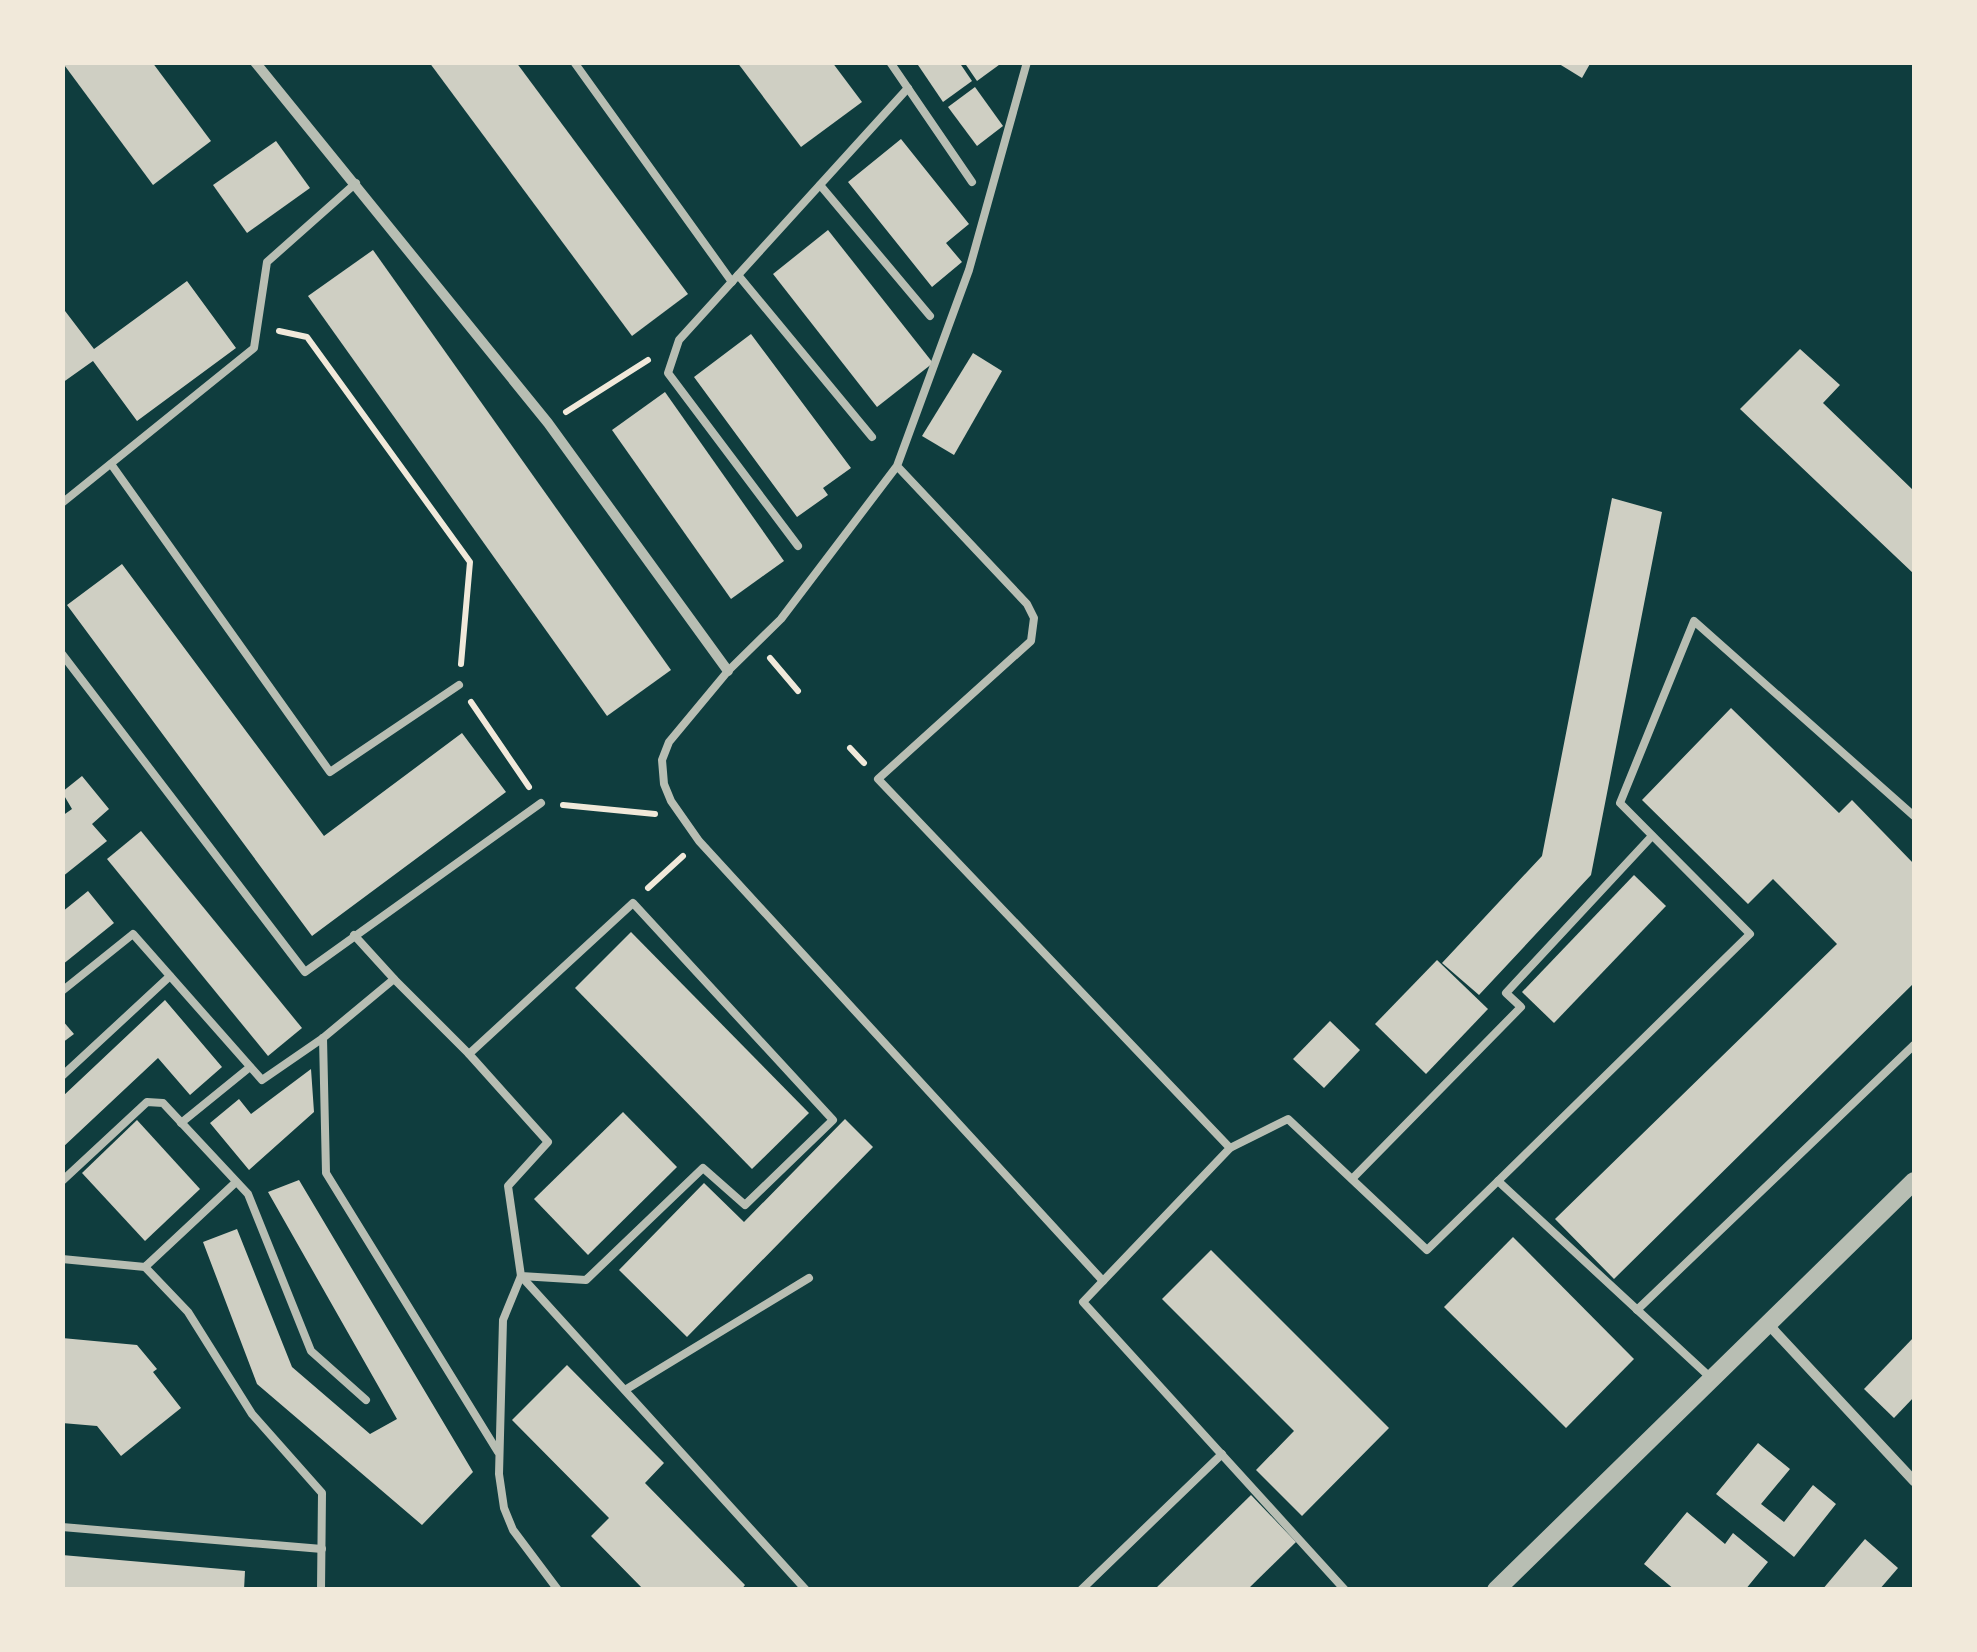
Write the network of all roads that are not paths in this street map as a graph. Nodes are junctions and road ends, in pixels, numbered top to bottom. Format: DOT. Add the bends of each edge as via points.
graph roads {
  1 [pos="256,62"];
  2 [pos="574,62"];
  3 [pos="890,62"];
  4 [pos="1027,62"];
  5 [pos="908,88"];
  6 [pos="972,182"];
  7 [pos="356,184"];
  8 [pos="820,185"];
  9 [pos="735,279"];
  10 [pos="930,316"];
  11 [pos="872,437"];
  12 [pos="111,464"];
  13 [pos="897,466"];
  14 [pos="62,504"];
  15 [pos="798,546"];
  16 [pos="62,654"];
  17 [pos="728,672"];
  18 [pos="459,685"];
  19 [pos="541,803"];
  20 [pos="1914,816"];
  21 [pos="1652,836"];
  22 [pos="354,935"];
  23 [pos="170,976"];
  24 [pos="394,980"];
  25 [pos="62,991"];
  26 [pos="323,1038"];
  27 [pos="1914,1045"];
  28 [pos="469,1054"];
  29 [pos="250,1067"];
  30 [pos="62,1076"];
  31 [pos="182,1123"];
  32 [pos="1230,1148"];
  33 [pos="1352,1179"];
  34 [pos="1914,1180"];
  35 [pos="62,1181"];
  36 [pos="1498,1181"];
  37 [pos="236,1182"];
  38 [pos="62,1259"];
  39 [pos="146,1266"];
  40 [pos="521,1276"];
  41 [pos="809,1278"];
  42 [pos="1103,1281"];
  43 [pos="1637,1310"];
  44 [pos="1768,1324"];
  45 [pos="1712,1379"];
  46 [pos="625,1390"];
  47 [pos="366,1400"];
  48 [pos="498,1452"];
  49 [pos="1222,1454"];
  50 [pos="1914,1481"];
  51 [pos="62,1527"];
  52 [pos="322,1550"];
  53 [pos="321,1590"];
  54 [pos="558,1590"];
  55 [pos="806,1590"];
  56 [pos="1081,1590"];
  57 [pos="1345,1590"];
  58 [pos="1496,1590"];
  1 -- 7 [label="street"];
  2 -- 9 [label="lane"];
  3 -- 5 [label="lane"];
  4 -- 13 [label="lane" via="969,270"];
  5 -- 6 [label="lane"];
  5 -- 8 [label="lane"];
  7 -- 12 [label="lane" via="267,262 254,348"];
  7 -- 17 [label="street" via="548,423"];
  8 -- 9 [label="lane"];
  8 -- 10 [label="lane"];
  9 -- 11 [label="lane"];
  9 -- 15 [label="lane" via="679,340 668,373"];
  12 -- 14 [label="lane"];
  12 -- 18 [label="lane" via="330,772"];
  13 -- 17 [label="lane" via="758,644"];
  13 -- 32 [label="lane" via="1034,618 1031,641 878,779"];
  16 -- 22 [label="lane" via="305,972"];
  17 -- 42 [label="lane" via="669,742 662,760 664,784 681,817"];
  19 -- 22 [label="lane"];
  20 -- 21 [label="lane" via="1694,621 1620,803"];
  21 -- 33 [label="lane" via="1506,993 1521,1007"];
  21 -- 36 [label="lane" via="1750,934"];
  22 -- 24 [label="lane"];
  23 -- 25 [label="lane" via="134,934"];
  23 -- 29 [label="lane"];
  23 -- 30 [label="lane"];
  24 -- 26 [label="lane"];
  24 -- 28 [label="lane"];
  26 -- 29 [label="lane" via="262,1080"];
  26 -- 48 [label="lane" via="326,1173"];
  27 -- 43 [label="lane"];
  28 -- 40 [label="lane" via="548,1142 508,1186"];
  28 -- 40 [label="lane" via="632,903 834,1120 746,1205 702,1168 586,1280"];
  29 -- 31 [label="lane"];
  31 -- 35 [label="lane" via="163,1102 147,1102"];
  31 -- 37 [label="lane"];
  32 -- 33 [label="lane" via="1288,1120"];
  32 -- 42 [label="lane"];
  33 -- 36 [label="lane" via="1428,1250"];
  34 -- 44 [label="street"];
  36 -- 43 [label="lane"];
  37 -- 39 [label="lane"];
  37 -- 47 [label="lane" via="248,1194 311,1351"];
  38 -- 39 [label="lane"];
  39 -- 52 [label="lane" via="188,1312 252,1414 316,1484 324,1504"];
  40 -- 46 [label="lane"];
  40 -- 48 [label="lane" via="503,1320"];
  41 -- 46 [label="lane"];
  42 -- 49 [label="lane" via="1083,1302"];
  43 -- 45 [label="lane"];
  44 -- 45 [label="street"];
  44 -- 50 [label="street"];
  45 -- 58 [label="street"];
  46 -- 55 [label="lane"];
  48 -- 54 [label="lane" via="513,1530"];
  49 -- 56 [label="lane"];
  49 -- 57 [label="lane"];
  51 -- 52 [label="lane"];
  52 -- 53 [label="lane"];
}
